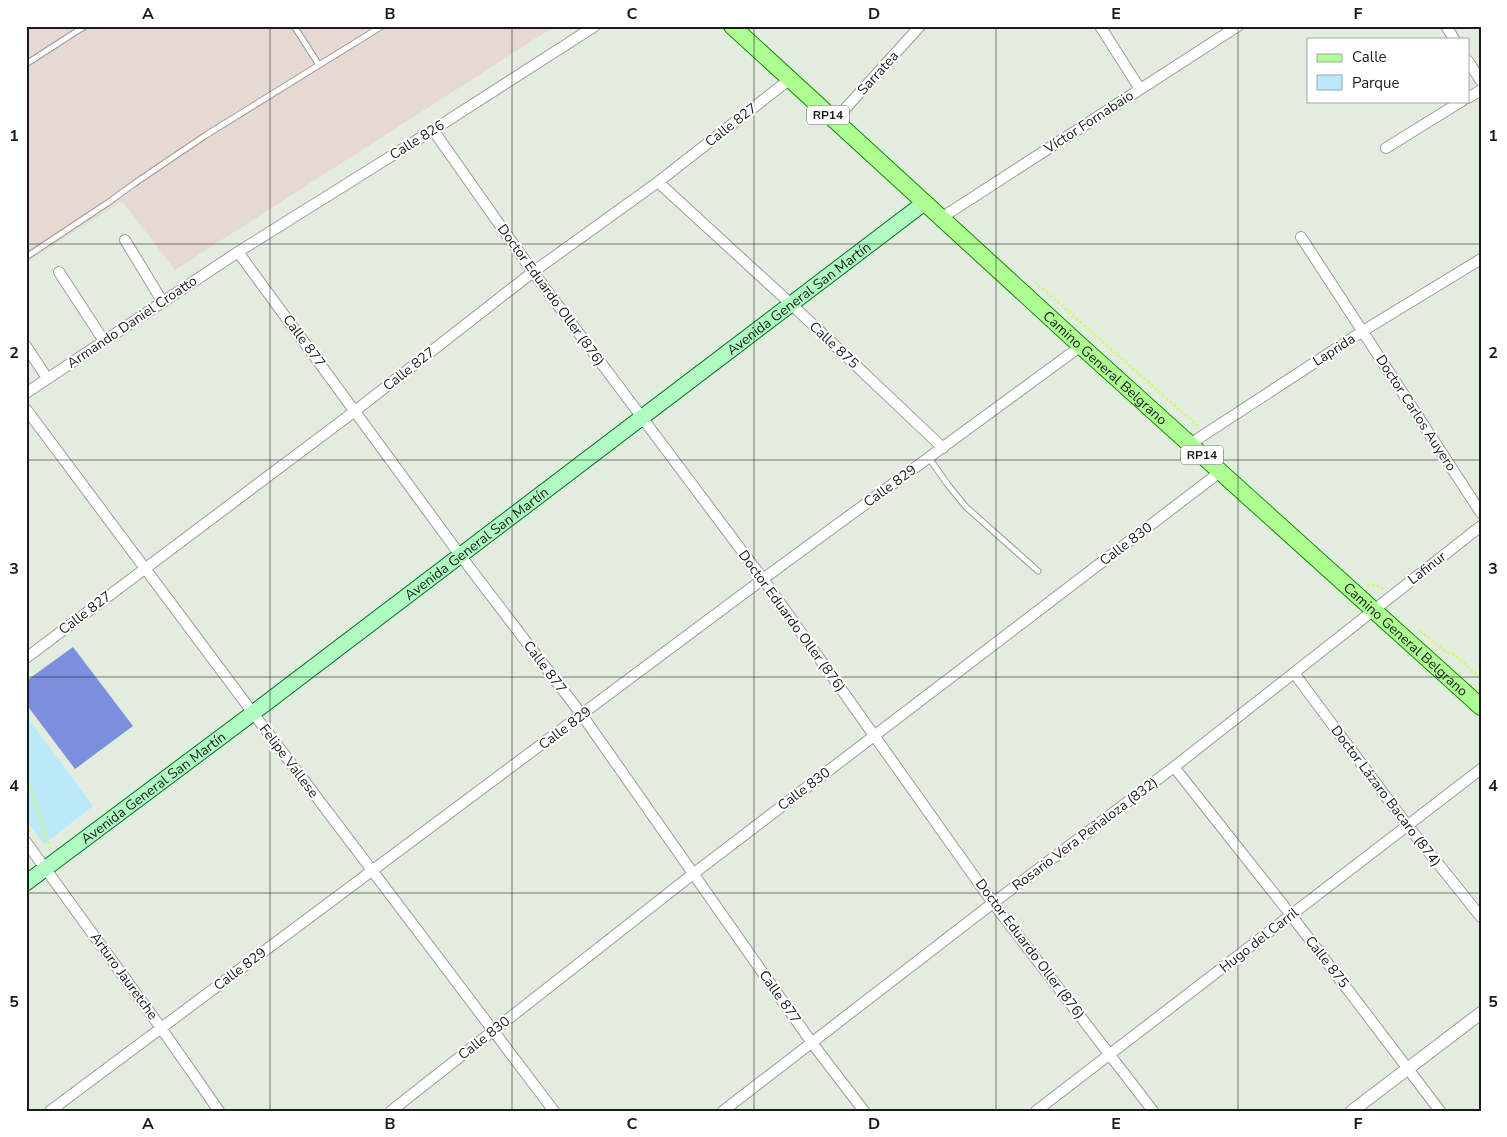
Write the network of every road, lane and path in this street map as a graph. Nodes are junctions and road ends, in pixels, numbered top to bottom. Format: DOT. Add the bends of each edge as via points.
graph roads {
  1 [pos="85,26"];
  2 [pos="294,26"];
  3 [pos="382,26"];
  4 [pos="595,26"];
  5 [pos="732,26"];
  6 [pos="920,26"];
  7 [pos="1100,26"];
  8 [pos="1238,26"];
  9 [pos="1446,26"];
  10 [pos="1453,38"];
  11 [pos="26,64"];
  12 [pos="1470,64"];
  13 [pos="319,65"];
  14 [pos="790,80"];
  15 [pos="1481,81"];
  16 [pos="1140,89"];
  17 [pos="1481,90"];
  18 [pos="1470,97"];
  19 [pos="1460,102"];
  20 [pos="835,120"];
  21 [pos="433,130"];
  22 [pos="1386,148"];
  23 [pos="658,182"];
  24 [pos="924,203"];
  25 [pos="941,218"];
  26 [pos="1301,237"];
  27 [pos="125,240"];
  28 [pos="238,252"];
  29 [pos="26,257"];
  30 [pos="1481,259"];
  31 [pos="59,272"];
  32 [pos="533,272"];
  33 [pos="1029,277"];
  34 [pos="162,301"];
  35 [pos="791,304"];
  36 [pos="1363,331"];
  37 [pos="104,341"];
  38 [pos="26,346"];
  39 [pos="1081,346"];
  40 [pos="47,378"];
  41 [pos="26,393"];
  42 [pos="26,409"];
  43 [pos="355,411"];
  44 [pos="642,418"];
  45 [pos="1206,434"];
  46 [pos="1190,444"];
  47 [pos="943,448"];
  48 [pos="929,458"];
  49 [pos="1220,472"];
  50 [pos="1481,513"];
  51 [pos="1481,526"];
  52 [pos="460,555"];
  53 [pos="145,568"];
  54 [pos="1038,571"];
  55 [pos="1361,578"];
  56 [pos="763,579"];
  57 [pos="1391,597"];
  58 [pos="1374,610"];
  59 [pos="1419,630"];
  60 [pos="26,658"];
  61 [pos="1294,673"];
  62 [pos="1481,678"];
  63 [pos="1481,707"];
  64 [pos="253,713"];
  65 [pos="582,715"];
  66 [pos="874,736"];
  67 [pos="1174,767"];
  68 [pos="1481,769"];
  69 [pos="26,775"];
  70 [pos="26,825"];
  71 [pos="1407,825"];
  72 [pos="31,832"];
  73 [pos="26,842"];
  74 [pos="42,845"];
  75 [pos="54,845"];
  76 [pos="50,848"];
  77 [pos="45,868"];
  78 [pos="373,871"];
  79 [pos="693,874"];
  80 [pos="26,883"];
  81 [pos="993,903"];
  82 [pos="1290,915"];
  83 [pos="1481,917"];
  84 [pos="1481,1013"];
  85 [pos="161,1028"];
  86 [pos="494,1031"];
  87 [pos="812,1043"];
  88 [pos="1110,1055"];
  89 [pos="1408,1068"];
  90 [pos="50,1111"];
  91 [pos="219,1111"];
  92 [pos="391,1111"];
  93 [pos="554,1111"];
  94 [pos="723,1111"];
  95 [pos="864,1111"];
  96 [pos="1036,1111"];
  97 [pos="1153,1111"];
  98 [pos="1352,1111"];
  99 [pos="1440,1111"];
  1 -- 11 [label="lane"];
  2 -- 13 [label="lane"];
  3 -- 13 [label="lane"];
  4 -- 21 [label="street, Calle 826"];
  5 -- 14 [label="main road, Camino General Belgrano / RP14"];
  6 -- 20 [label="street, Sarratea"];
  7 -- 16 [label="street"];
  8 -- 16 [label="street, Víctor Fornabaio"];
  9 -- 10 [label="street"];
  12 -- 15 [label="street"];
  13 -- 29 [label="lane" via="206,135"];
  14 -- 20 [label="main road, Camino General Belgrano / RP14"];
  14 -- 23 [label="street, Calle 827"];
  16 -- 25 [label="street, Víctor Fornabaio"];
  17 -- 18 [label="street"];
  19 -- 22 [label="street"];
  20 -- 24 [label="main road, Camino General Belgrano / RP14"];
  21 -- 28 [label="street, Calle 826"];
  21 -- 32 [label="street, Doctor Eduardo Oller (876)"];
  23 -- 32 [label="street, Calle 827"];
  23 -- 35 [label="street, Calle 875"];
  24 -- 25 [label="main road, Camino General Belgrano / RP14"];
  24 -- 35 [label="main road, Avenida General San Martín"];
  25 -- 39 [label="main road, Camino General Belgrano / RP14"];
  26 -- 36 [label="street, Doctor Carlos Auyero"];
  27 -- 34 [label="street"];
  28 -- 34 [label="street, Armando Daniel Croatto"];
  28 -- 43 [label="street, Calle 877"];
  30 -- 36 [label="street, Laprida"];
  31 -- 37 [label="street"];
  32 -- 43 [label="street, Calle 827"];
  32 -- 44 [label="street, Doctor Eduardo Oller (876)"];
  33 -- 45 [label="path"];
  34 -- 37 [label="street, Armando Daniel Croatto"];
  35 -- 44 [label="main road, Avenida General San Martín"];
  35 -- 47 [label="street, Calle 875"];
  36 -- 45 [label="street, Laprida"];
  36 -- 50 [label="street, Doctor Carlos Auyero"];
  37 -- 40 [label="street, Armando Daniel Croatto"];
  38 -- 40 [label="street"];
  39 -- 46 [label="main road, Camino General Belgrano / RP14"];
  39 -- 47 [label="street, Calle 829"];
  40 -- 41 [label="street, Armando Daniel Croatto"];
  42 -- 53 [label="street, Felipe Vallese"];
  43 -- 52 [label="street, Calle 877"];
  43 -- 53 [label="street, Calle 827"];
  44 -- 52 [label="main road, Avenida General San Martín"];
  44 -- 56 [label="street, Doctor Eduardo Oller (876)"];
  45 -- 46 [label="street, Laprida"];
  46 -- 49 [label="main road, Camino General Belgrano / RP14"];
  47 -- 48 [label="street, Calle 829"];
  48 -- 54 [label="lane" via="966,507"];
  48 -- 56 [label="street, Calle 829"];
  49 -- 58 [label="main road, Camino General Belgrano / RP14"];
  49 -- 66 [label="street, Calle 830"];
  51 -- 57 [label="street, Lafinur"];
  52 -- 64 [label="main road, Avenida General San Martín"];
  52 -- 65 [label="street, Calle 877"];
  53 -- 60 [label="street, Calle 827"];
  53 -- 64 [label="street, Felipe Vallese"];
  55 -- 57 [label="path" via="1368,585 1381,587"];
  56 -- 65 [label="street, Calle 829"];
  56 -- 66 [label="street, Doctor Eduardo Oller (876)"];
  57 -- 58 [label="street, Lafinur"];
  58 -- 61 [label="street, Rosario Vera Peñaloza (832)"];
  58 -- 63 [label="main road, Camino General Belgrano / RP14"];
  59 -- 62 [label="path"];
  61 -- 67 [label="street, Rosario Vera Peñaloza (832)"];
  61 -- 71 [label="street, Doctor Lázaro Bacaro (874)"];
  64 -- 77 [label="main road, Avenida General San Martín"];
  64 -- 78 [label="street, Felipe Vallese"];
  65 -- 78 [label="street, Calle 829"];
  65 -- 79 [label="street, Calle 877"];
  66 -- 79 [label="street, Calle 830"];
  66 -- 81 [label="street, Doctor Eduardo Oller (876)"];
  67 -- 81 [label="street, Rosario Vera Peñaloza (832)"];
  67 -- 82 [label="street, Calle 875"];
  68 -- 71 [label="street, Hugo del Carril"];
  69 -- 76 [label="path"];
  70 -- 72 [label="path"];
  71 -- 82 [label="street, Hugo del Carril"];
  71 -- 83 [label="street, Doctor Lázaro Bacaro (874)"];
  73 -- 77 [label="street, Arturo Jauretche"];
  74 -- 76 [label="path"];
  75 -- 76 [label="path"];
  77 -- 80 [label="main road, Avenida General San Martín"];
  77 -- 85 [label="street, Arturo Jauretche"];
  78 -- 85 [label="street, Calle 829"];
  78 -- 86 [label="street, Felipe Vallese"];
  79 -- 86 [label="street, Calle 830"];
  79 -- 87 [label="street, Calle 877"];
  81 -- 87 [label="street, Rosario Vera Peñaloza (832)"];
  81 -- 88 [label="street, Doctor Eduardo Oller (876)"];
  82 -- 88 [label="street, Hugo del Carril"];
  82 -- 89 [label="street, Calle 875"];
  84 -- 89 [label="street"];
  85 -- 90 [label="street, Calle 829"];
  85 -- 91 [label="street, Arturo Jauretche"];
  86 -- 92 [label="street, Calle 830"];
  86 -- 93 [label="street, Felipe Vallese"];
  87 -- 94 [label="street, Rosario Vera Peñaloza (832)"];
  87 -- 95 [label="street, Calle 877"];
  88 -- 96 [label="street, Hugo del Carril"];
  88 -- 97 [label="street, Doctor Eduardo Oller (876)"];
  89 -- 98 [label="street"];
  89 -- 99 [label="street, Calle 875"];
}
